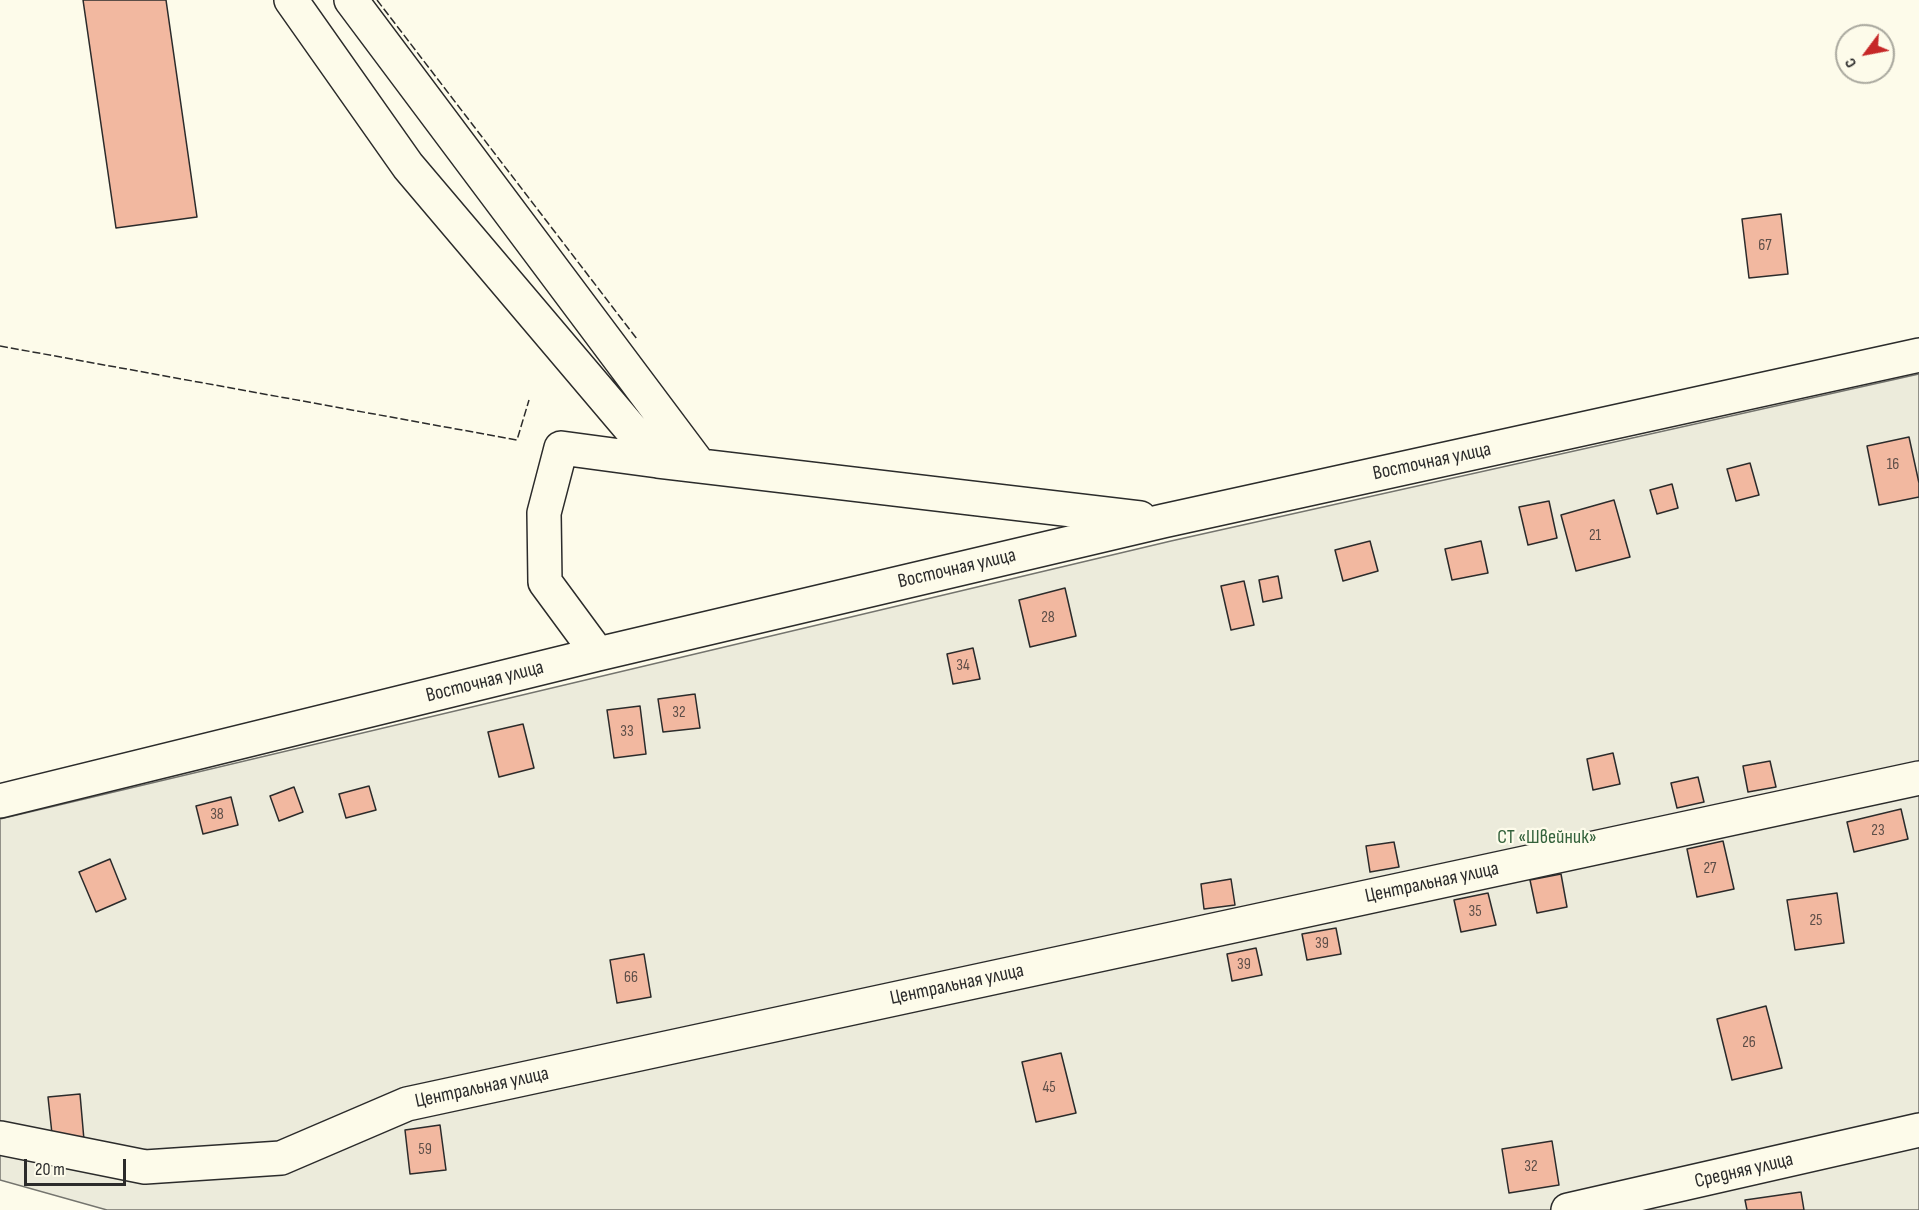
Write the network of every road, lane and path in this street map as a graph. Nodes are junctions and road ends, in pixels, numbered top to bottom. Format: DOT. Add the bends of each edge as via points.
graph roads {
  1 [pos="291,0"];
  2 [pos="351,0"];
  3 [pos="1919,356"];
  4 [pos="658,461"];
  5 [pos="700,466"];
  6 [pos="1162,521"];
  7 [pos="598,654"];
  8 [pos="1919,778"];
  9 [pos="0,801"];
  10 [pos="1919,1130"];
  11 [pos="0,1138"];
  12 [pos="1568,1210"];
  1 -- 4 [label="street" via="408,166"];
  2 -- 5 [label="street"];
  3 -- 6 [label="street, Восточная улица"];
  4 -- 5 [label="street"];
  4 -- 7 [label="street" via="561,448 544,513 544,582"];
  5 -- 6 [label="street"];
  6 -- 7 [label="street, Восточная улица"];
  7 -- 9 [label="street, Восточная улица"];
  8 -- 11 [label="street, Центральная улица" via="407,1104 282,1158 145,1167"];
  10 -- 12 [label="street, Средняя улица"];
}
